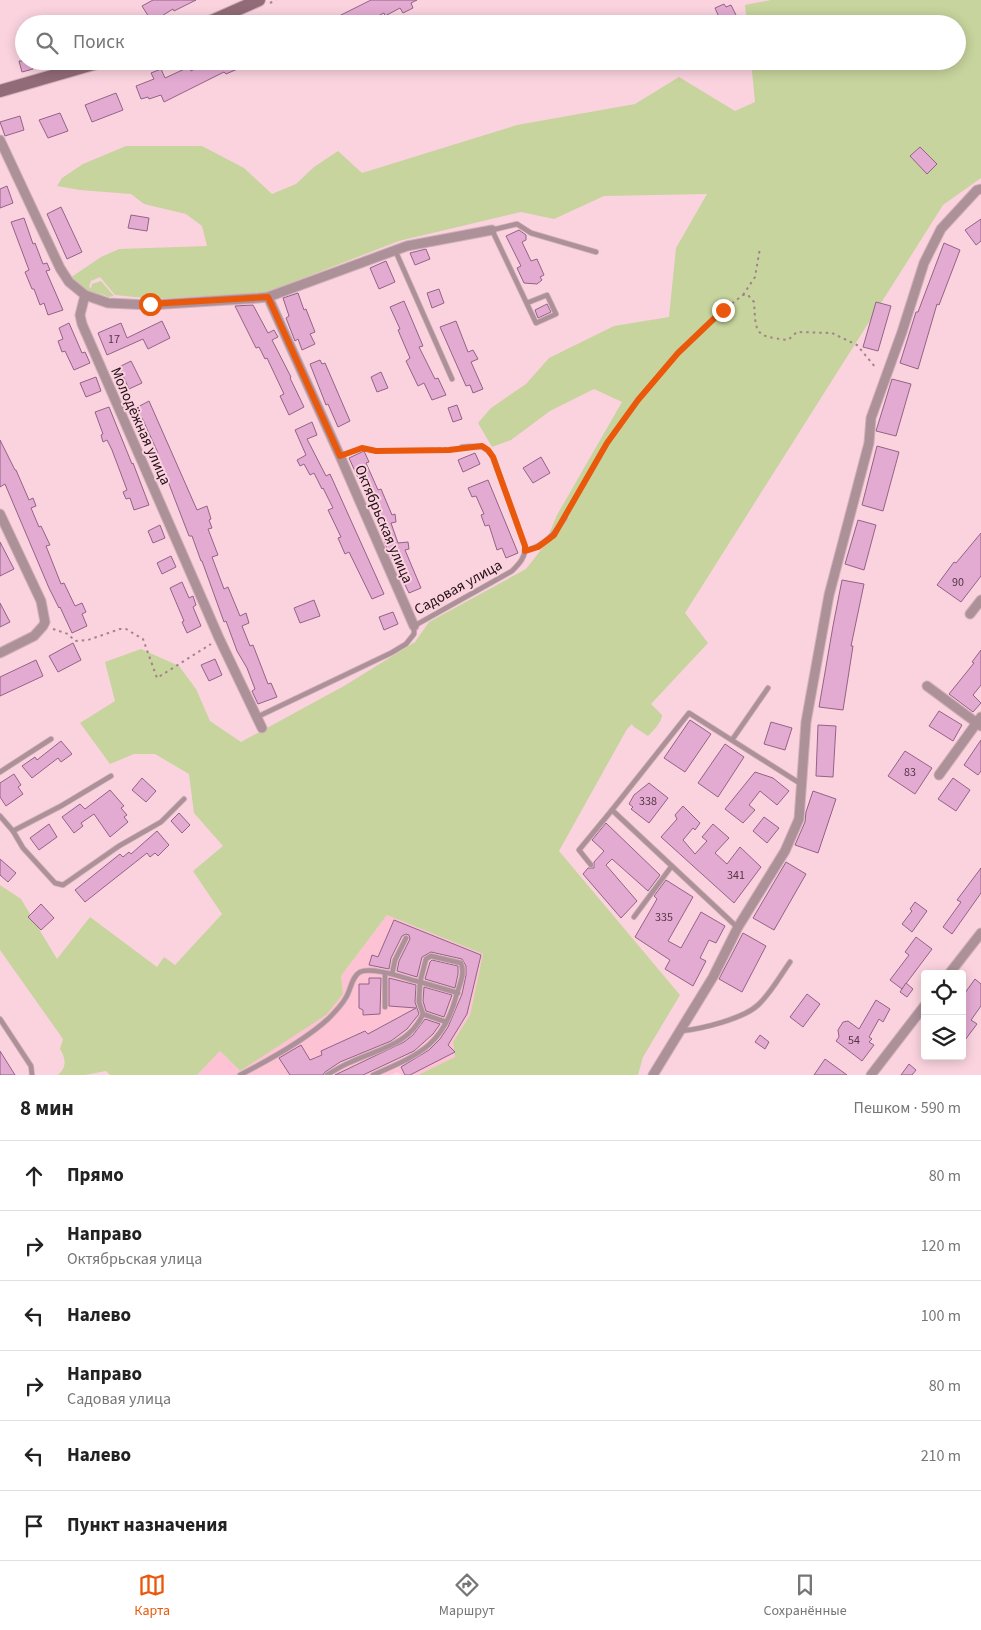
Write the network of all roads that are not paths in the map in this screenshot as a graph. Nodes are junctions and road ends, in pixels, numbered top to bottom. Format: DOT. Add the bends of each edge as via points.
graph roads {
  1 [pos="259,0"];
  2 [pos="225,15"];
  3 [pos="73,70"];
  4 [pos="0,91"];
  5 [pos="0,140"];
  6 [pos="981,189"];
  7 [pos="492,230"];
  8 [pos="394,250"];
  9 [pos="596,252"];
  10 [pos="85,295"];
  11 [pos="268,297"];
  12 [pos="527,304"];
  13 [pos="452,379"];
  14 [pos="462,447"];
  15 [pos="0,514"];
  16 [pos="565,518"];
  17 [pos="525,551"];
  18 [pos="981,600"];
  19 [pos="970,614"];
  20 [pos="414,626"];
  21 [pos="0,653"];
  22 [pos="926,686"];
  23 [pos="768,688"];
  24 [pos="257,717"];
  25 [pos="979,722"];
  26 [pos="262,728"];
  27 [pos="51,739"];
  28 [pos="732,740"];
  29 [pos="0,772"];
  30 [pos="111,776"];
  31 [pos="939,776"];
  32 [pos="802,785"];
  33 [pos="184,799"];
  34 [pos="612,810"];
  35 [pos="0,816"];
  36 [pos="13,831"];
  37 [pos="591,864"];
  38 [pos="671,867"];
  39 [pos="634,917"];
  40 [pos="738,927"];
  41 [pos="981,933"];
  42 [pos="406,938"];
  43 [pos="790,962"];
  44 [pos="952,970"];
  45 [pos="385,973"];
  46 [pos="392,974"];
  47 [pos="420,982"];
  48 [pos="458,993"];
  49 [pos="385,1007"];
  50 [pos="921,1010"];
  51 [pos="423,1014"];
  52 [pos="0,1019"];
  53 [pos="446,1022"];
  54 [pos="679,1031"];
  55 [pos="33,1075"];
  56 [pos="240,1075"];
  57 [pos="327,1075"];
  58 [pos="373,1075"];
  59 [pos="653,1075"];
  60 [pos="870,1075"];
  1 -- 2 [label="street"];
  3 -- 4 [label="street"];
  5 -- 10 [label="street" via="60,268 69,282"];
  6 -- 32 [label="street" via="941,229 924,263 871,418 869,443 829,595 806,722"];
  7 -- 8 [label="street"];
  7 -- 9 [label="lane" via="517,224 531,233"];
  7 -- 12 [label="lane"];
  8 -- 11 [label="street"];
  8 -- 13 [label="lane"];
  10 -- 11 [label="street" via="123,304"];
  10 -- 24 [label="street, Молодёжная улица" via="80,316 82,324 219,638"];
  11 -- 20 [label="street, Октябрьская улица"];
  12 -- 12 [label="lane" via="536,323 556,314 546,295"];
  14 -- 17 [label="lane" via="482,446 493,457"];
  15 -- 21 [label="street" via="44,614 44,626 34,636"];
  16 -- 17 [label="lane" via="554,535 538,547"];
  17 -- 20 [label="lane, Садовая улица" via="521,562 512,571"];
  18 -- 19 [label="street"];
  20 -- 24 [label="lane" via="414,634 406,644 391,653"];
  22 -- 25 [label="street"];
  23 -- 28 [label="lane"];
  24 -- 26 [label="street, Молодёжная улица"];
  25 -- 31 [label="street"];
  27 -- 29 [label="lane"];
  28 -- 32 [label="lane"];
  28 -- 34 [label="lane" via="689,712"];
  30 -- 36 [label="lane"];
  32 -- 40 [label="street" via="799,819 785,851"];
  33 -- 36 [label="lane" via="161,822 119,846 63,885 55,883 23,848"];
  34 -- 37 [label="lane" via="579,850"];
  34 -- 38 [label="lane"];
  35 -- 36 [label="lane"];
  38 -- 39 [label="lane"];
  38 -- 40 [label="lane"];
  40 -- 54 [label="street" via="713,977"];
  41 -- 44 [label="street"];
  42 -- 46 [label="lane"];
  43 -- 54 [label="lane" via="756,1007 726,1021"];
  45 -- 46 [label="lane"];
  45 -- 49 [label="lane"];
  45 -- 56 [label="lane" via="360,972 345,1000 328,1019 275,1057"];
  46 -- 47 [label="lane"];
  47 -- 48 [label="lane"];
  47 -- 48 [label="lane" via="426,958 431,956 461,963 463,969"];
  47 -- 51 [label="lane" via="419,1002"];
  48 -- 53 [label="lane" via="453,1012"];
  50 -- 60 [label="street"];
  51 -- 53 [label="lane"];
  51 -- 57 [label="lane" via="419,1024 401,1040"];
  52 -- 55 [label="lane" via="31,1066"];
  53 -- 58 [label="lane" via="429,1046 416,1056"];
  54 -- 59 [label="street"];
}
